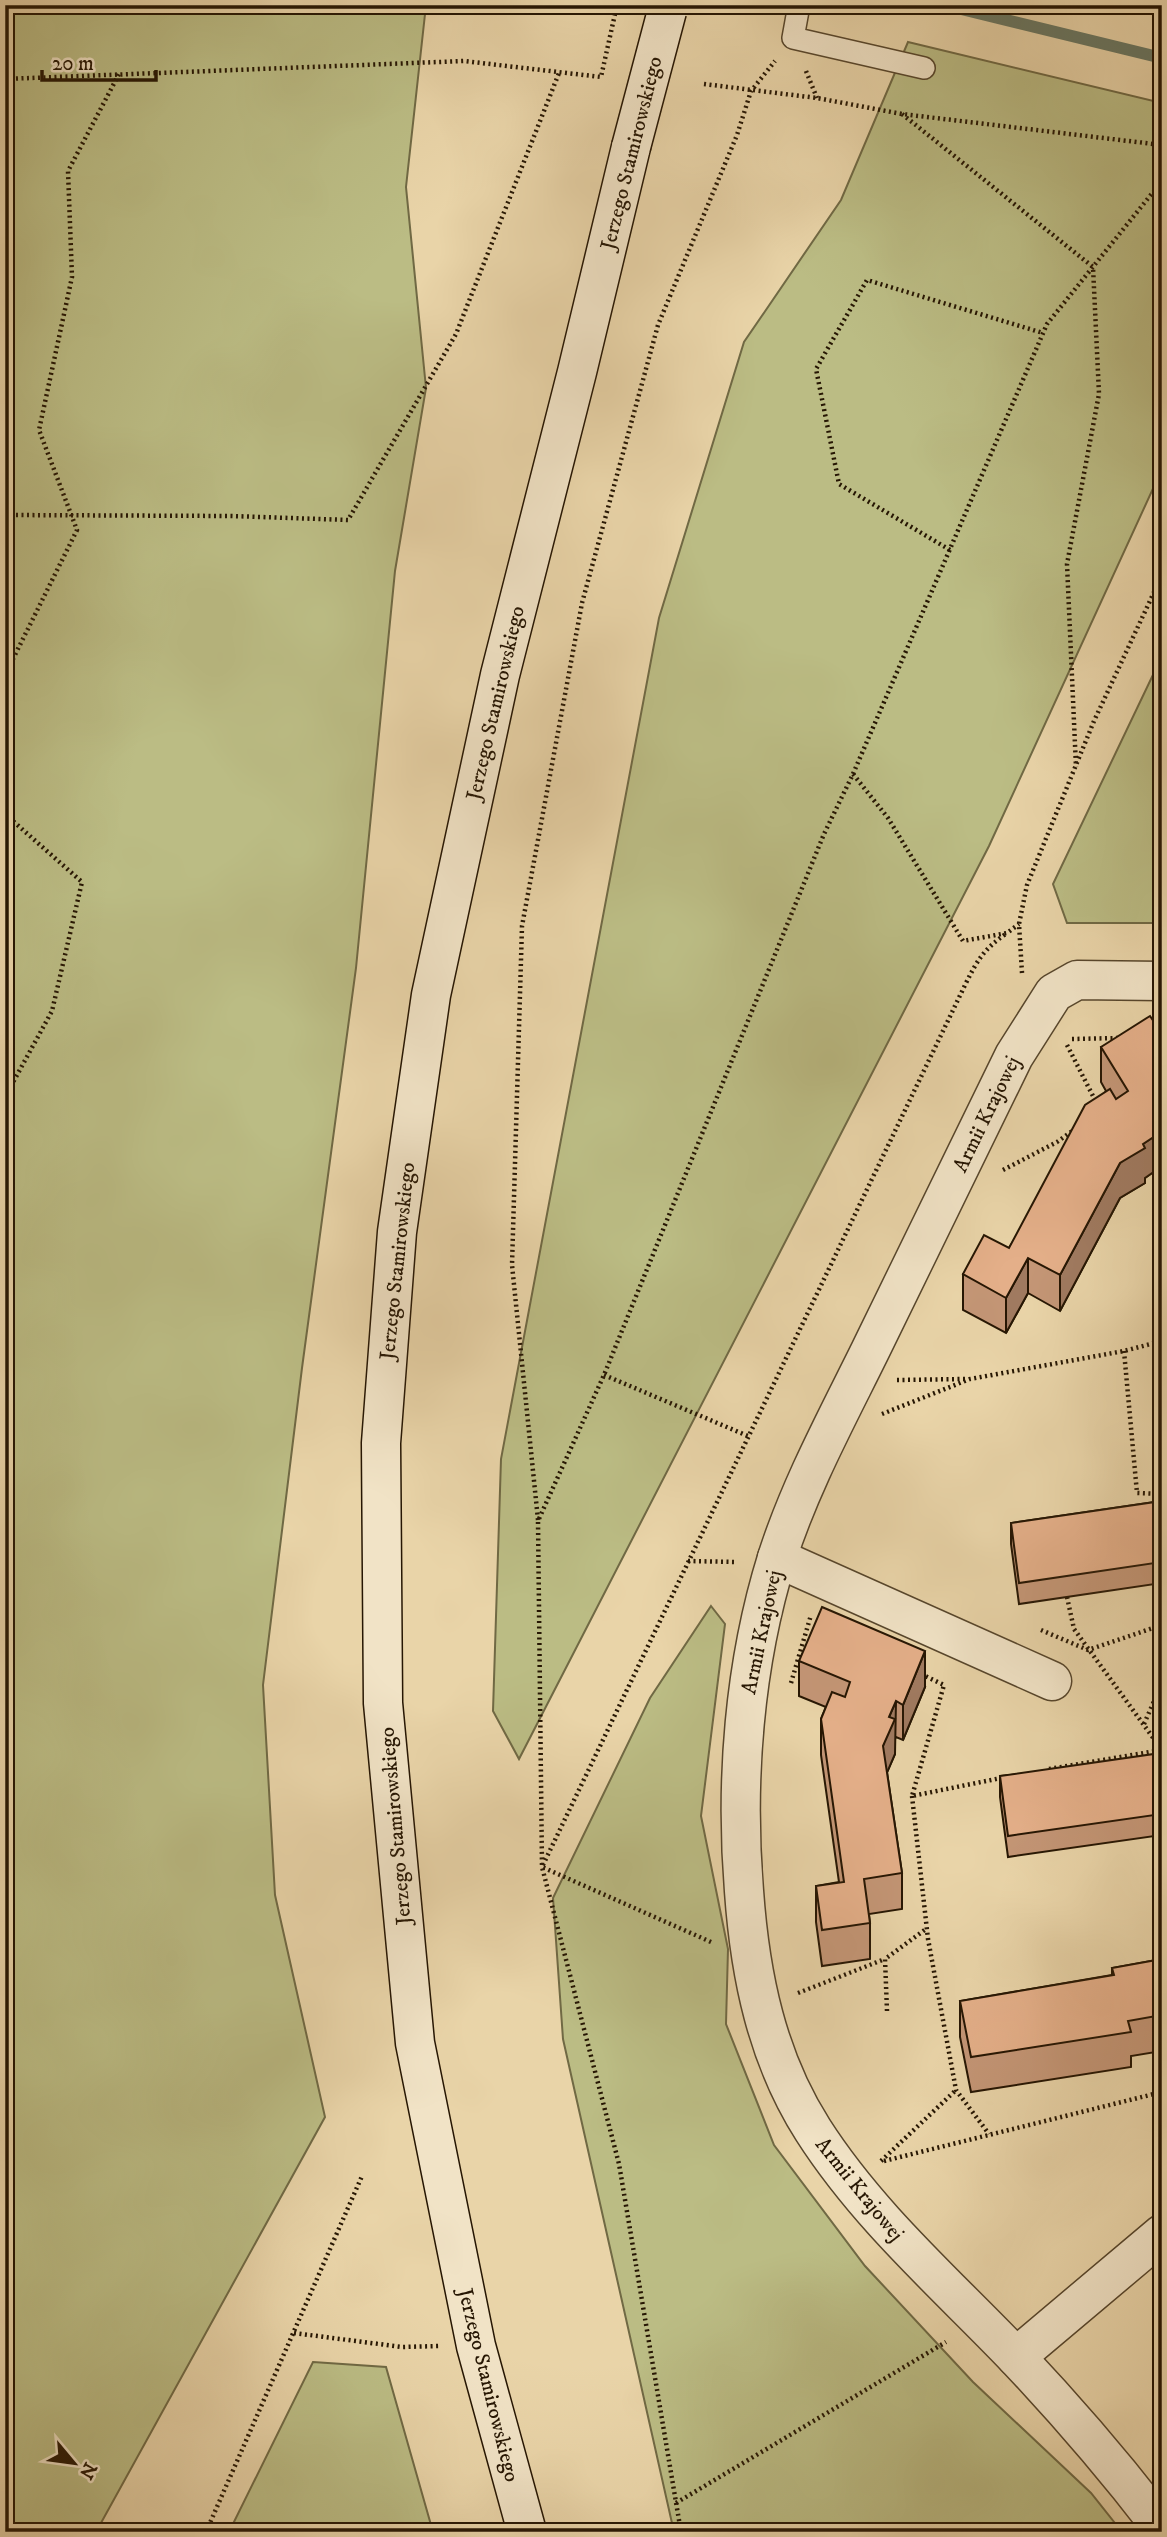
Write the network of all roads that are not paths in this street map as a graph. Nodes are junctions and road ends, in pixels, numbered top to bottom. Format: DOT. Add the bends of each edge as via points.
graph roads {
  1 [pos="799,5"];
  2 [pos="668,8"];
  3 [pos="924,68"];
  4 [pos="1162,981"];
  5 [pos="763,1560"];
  6 [pos="1052,1681"];
  7 [pos="1162,2234"];
  8 [pos="1016,2357"];
  9 [pos="1162,2528"];
  10 [pos="527,2532"];
  1 -- 3 [label="lane" via="793,38"];
  2 -- 10 [label="main road, Jerzego Stamirowskiego, bridge" via="500,674 431,995 397,1232 381,1443 383,1703 415,2043 476,2346"];
  4 -- 5 [label="main road, Armii Krajowej" via="1077,980 1054,992 1058,1028 1014,1056"];
  5 -- 6 [label="main road" via="822,1577"];
  5 -- 8 [label="main road, Armii Krajowej" via="746,1707 741,1854 755,1986 770,2042 787,2087 843,2172 893,2233"];
  7 -- 8 [label="main road"];
  8 -- 9 [label="main road, Armii Krajowej" via="1114,2465"];
}
